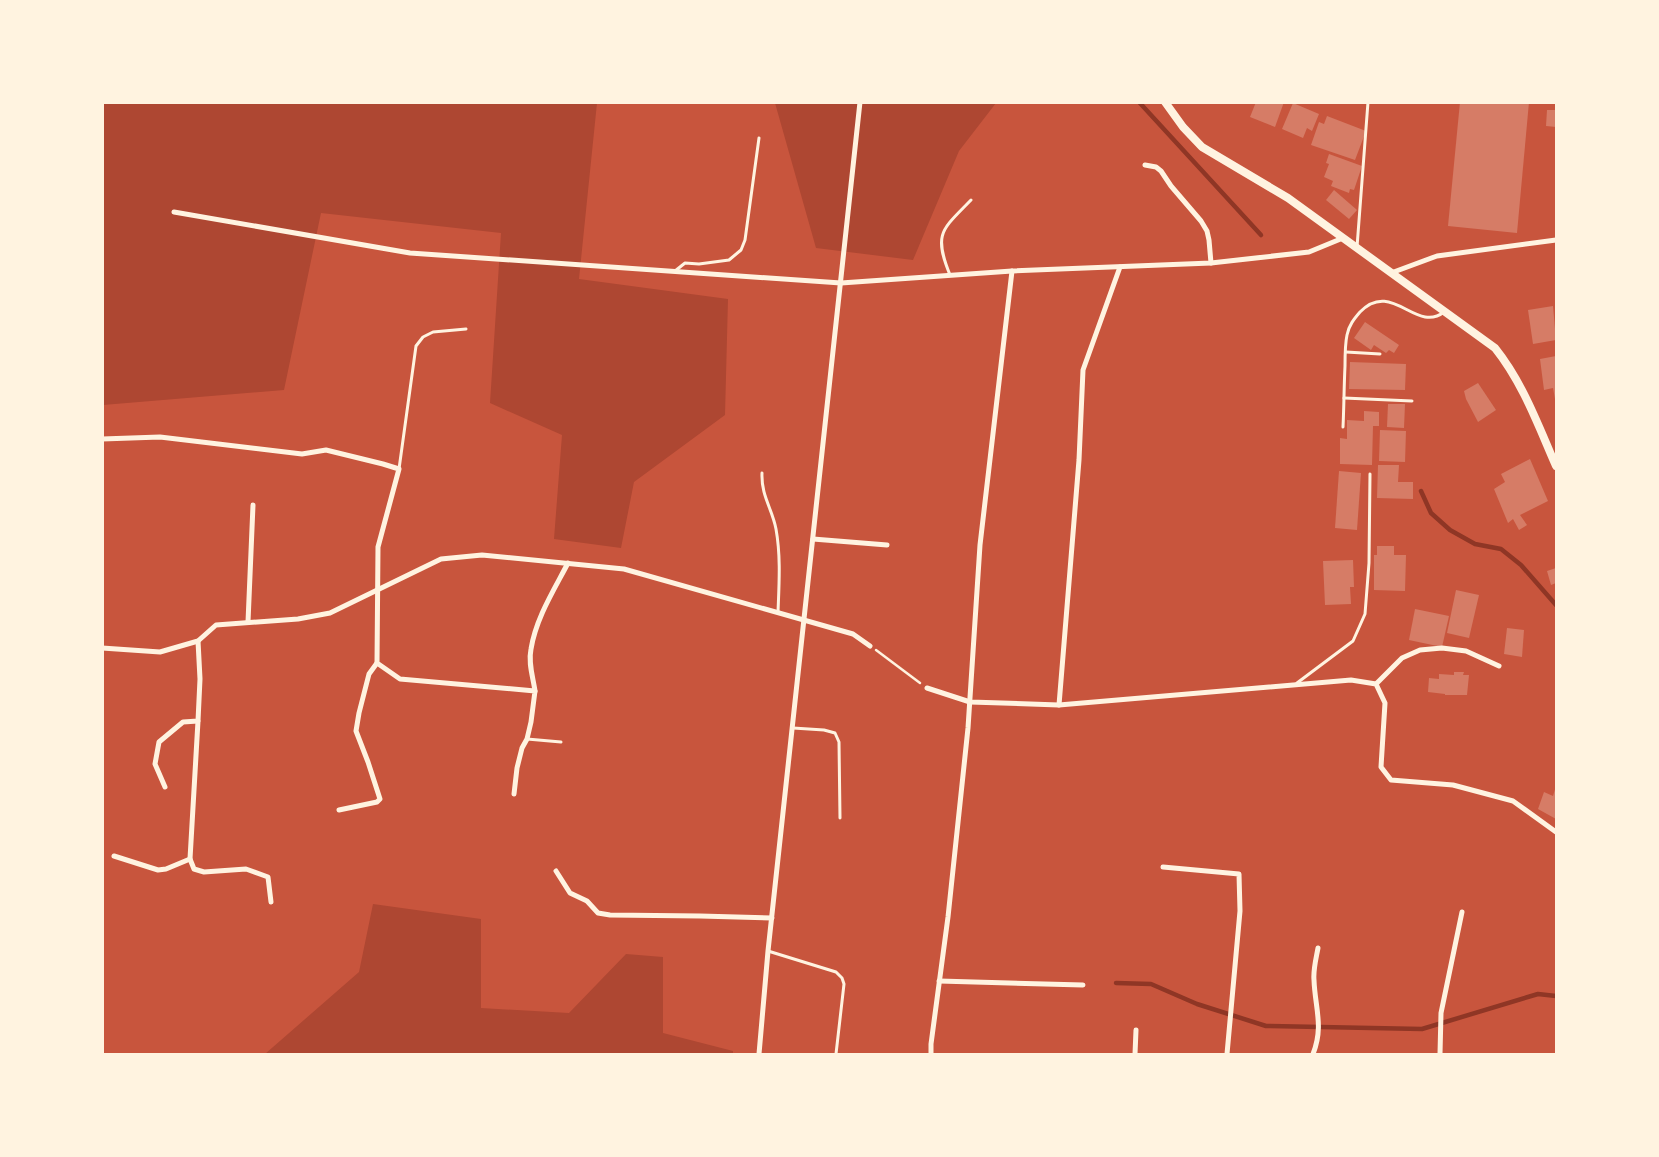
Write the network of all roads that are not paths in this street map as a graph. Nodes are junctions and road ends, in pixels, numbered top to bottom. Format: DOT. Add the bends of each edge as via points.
graph roads {
  1 [pos="860,102"];
  2 [pos="1165,102"];
  3 [pos="1368,102"];
  4 [pos="759,138"];
  5 [pos="1145,165"];
  6 [pos="971,200"];
  7 [pos="174,212"];
  8 [pos="1344,238"];
  9 [pos="1556,240"];
  10 [pos="1357,248"];
  11 [pos="1211,264"];
  12 [pos="1120,268"];
  13 [pos="674,271"];
  14 [pos="1012,271"];
  15 [pos="1391,273"];
  16 [pos="950,275"];
  17 [pos="841,283"];
  18 [pos="1445,312"];
  19 [pos="466,329"];
  20 [pos="1346,352"];
  21 [pos="1380,354"];
  22 [pos="1344,398"];
  23 [pos="1412,401"];
  24 [pos="1343,427"];
  25 [pos="102,439"];
  26 [pos="1556,466"];
  27 [pos="399,469"];
  28 [pos="762,473"];
  29 [pos="1370,474"];
  30 [pos="253,505"];
  31 [pos="813,540"];
  32 [pos="887,544"];
  33 [pos="568,563"];
  34 [pos="377,590"];
  35 [pos="778,613"];
  36 [pos="805,620"];
  37 [pos="248,622"];
  38 [pos="198,641"];
  39 [pos="870,646"];
  40 [pos="102,648"];
  41 [pos="377,663"];
  42 [pos="1499,666"];
  43 [pos="1376,684"];
  44 [pos="1295,685"];
  45 [pos="927,688"];
  46 [pos="535,691"];
  47 [pos="970,702"];
  48 [pos="1059,705"];
  49 [pos="198,721"];
  50 [pos="793,728"];
  51 [pos="527,739"];
  52 [pos="561,742"];
  53 [pos="165,788"];
  54 [pos="514,794"];
  55 [pos="339,810"];
  56 [pos="840,818"];
  57 [pos="1556,832"];
  58 [pos="114,856"];
  59 [pos="190,859"];
  60 [pos="1163,867"];
  61 [pos="556,871"];
  62 [pos="271,902"];
  63 [pos="1462,912"];
  64 [pos="772,918"];
  65 [pos="1318,948"];
  66 [pos="768,951"];
  67 [pos="940,981"];
  68 [pos="1083,984"];
  69 [pos="1136,1030"];
  70 [pos="759,1054"];
  71 [pos="836,1054"];
  72 [pos="931,1054"];
  73 [pos="1135,1054"];
  74 [pos="1227,1054"];
  75 [pos="1314,1054"];
  76 [pos="1440,1054"];
  1 -- 17 [label="street"];
  2 -- 8 [label="street" via="1202,147 1288,198"];
  3 -- 10 [label="lane"];
  4 -- 13 [label="lane" via="741,250 729,260 685,263"];
  5 -- 11 [label="street" via="1161,171 1201,221 1207,231"];
  6 -- 16 [label="lane" via="946,226 942,235 942,256"];
  7 -- 13 [label="street" via="410,252"];
  8 -- 10 [label="street"];
  8 -- 11 [label="street" via="1309,252"];
  9 -- 15 [label="street" via="1437,256"];
  10 -- 15 [label="street"];
  11 -- 12 [label="street"];
  12 -- 14 [label="street"];
  12 -- 48 [label="street" via="1083,370"];
  13 -- 17 [label="street"];
  14 -- 16 [label="street"];
  14 -- 47 [label="street" via="980,545"];
  15 -- 18 [label="street"];
  16 -- 17 [label="street"];
  17 -- 31 [label="street"];
  18 -- 20 [label="lane" via="1435,318 1421,316 1395,302 1380,300 1364,308 1353,320 1347,335"];
  18 -- 26 [label="street" via="1495,348 1506,362 1522,388"];
  19 -- 27 [label="lane" via="433,332 416,346"];
  20 -- 21 [label="lane"];
  20 -- 22 [label="lane"];
  22 -- 23 [label="lane"];
  22 -- 24 [label="lane"];
  25 -- 27 [label="street" via="160,437 302,454 326,450"];
  27 -- 34 [label="street" via="378,548"];
  28 -- 35 [label="lane" via="762,486 776,526"];
  29 -- 44 [label="lane" via="1366,614 1352,641"];
  30 -- 37 [label="street"];
  31 -- 32 [label="street"];
  31 -- 36 [label="street"];
  33 -- 34 [label="street" via="482,555 441,559"];
  33 -- 35 [label="street" via="624,569"];
  33 -- 46 [label="street" via="544,610 530,650"];
  34 -- 37 [label="street" via="330,613"];
  34 -- 41 [label="street"];
  35 -- 36 [label="street"];
  36 -- 39 [label="street" via="853,634"];
  36 -- 50 [label="street"];
  37 -- 38 [label="street" via="216,625"];
  38 -- 40 [label="street" via="160,652"];
  38 -- 49 [label="street"];
  41 -- 46 [label="street" via="400,680"];
  41 -- 55 [label="street" via="369,674 356,731 380,799"];
  42 -- 43 [label="street" via="1466,651 1420,650 1402,658"];
  43 -- 44 [label="street" via="1351,680"];
  43 -- 57 [label="street" via="1385,703 1381,767 1391,780 1452,785 1513,801"];
  44 -- 48 [label="street"];
  45 -- 47 [label="street"];
  46 -- 51 [label="street"];
  47 -- 48 [label="street"];
  47 -- 67 [label="street"];
  49 -- 53 [label="street" via="183,722 159,742 155,764"];
  49 -- 59 [label="street"];
  50 -- 56 [label="lane" via="835,733 839,742"];
  50 -- 64 [label="street"];
  51 -- 52 [label="lane"];
  51 -- 54 [label="street" via="515,774"];
  58 -- 59 [label="street" via="158,870"];
  59 -- 62 [label="street" via="194,869 204,872 246,869 268,876"];
  60 -- 74 [label="street" via="1238,874 1240,911"];
  61 -- 64 [label="street" via="570,893 587,901 598,913"];
  63 -- 76 [label="street" via="1441,1013"];
  64 -- 66 [label="street"];
  65 -- 75 [label="street" via="1314,979 1319,1015"];
  66 -- 70 [label="street"];
  66 -- 71 [label="lane" via="836,972 842,978"];
  67 -- 68 [label="street"];
  67 -- 72 [label="street"];
  69 -- 73 [label="street"];
}
